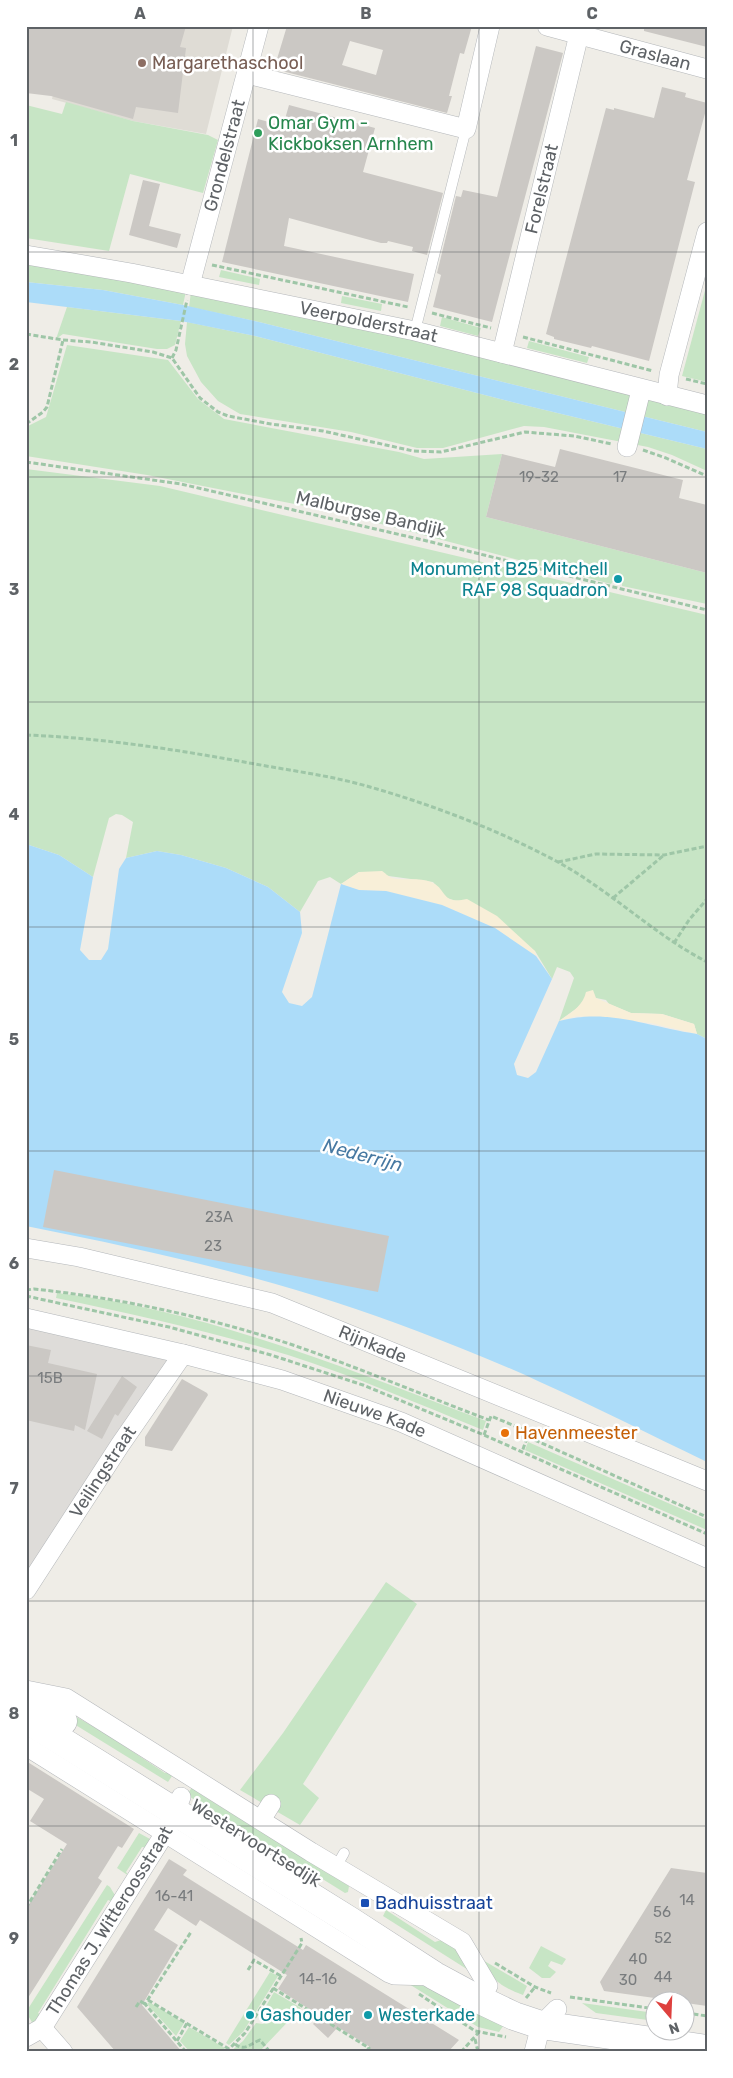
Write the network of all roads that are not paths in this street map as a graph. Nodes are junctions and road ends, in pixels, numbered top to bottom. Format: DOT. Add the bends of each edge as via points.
graph roads {
  1 [pos="259,26"];
  2 [pos="490,26"];
  3 [pos="547,26"];
  4 [pos="580,31"];
  5 [pos="707,69"];
  6 [pos="247,74"];
  7 [pos="466,129"];
  8 [pos="707,232"];
  9 [pos="26,255"];
  10 [pos="188,292"];
  11 [pos="415,331"];
  12 [pos="502,353"];
  13 [pos="640,395"];
  14 [pos="667,396"];
  15 [pos="707,405"];
  16 [pos="629,443"];
  17 [pos="26,1248"];
  18 [pos="26,1318"];
  19 [pos="183,1354"];
  20 [pos="707,1480"];
  21 [pos="707,1558"];
  22 [pos="26,1590"];
  23 [pos="26,1690"];
  24 [pos="26,1697"];
  25 [pos="26,1719"];
  26 [pos="26,1746"];
  27 [pos="271,1804"];
  28 [pos="174,1814"];
  29 [pos="261,1820"];
  30 [pos="491,1974"];
  31 [pos="435,1976"];
  32 [pos="554,2006"];
  33 [pos="646,2022"];
  34 [pos="34,2032"];
  35 [pos="707,2048"];
  36 [pos="63,2052"];
  37 [pos="534,2052"];
  1 -- 6 [label="street, Grondelstraat"];
  2 -- 7 [label="street"];
  3 -- 4 [label="street, Graslaan"];
  4 -- 5 [label="street, Graslaan"];
  4 -- 12 [label="street, Forelstraat"];
  6 -- 7 [label="street"];
  6 -- 10 [label="street, Grondelstraat"];
  7 -- 11 [label="lane"];
  8 -- 14 [label="street" via="669,375"];
  9 -- 10 [label="street, Veerpolderstraat" via="52,258"];
  10 -- 11 [label="street, Veerpolderstraat"];
  11 -- 12 [label="street, Veerpolderstraat"];
  12 -- 13 [label="street, Veerpolderstraat"];
  13 -- 14 [label="street, Veerpolderstraat"];
  13 -- 16 [label="street"];
  14 -- 15 [label="street, Veerpolderstraat"];
  17 -- 20 [label="street, Rijnkade" via="272,1304"];
  18 -- 19 [label="street, Nieuwe Kade"];
  19 -- 21 [label="street, Nieuwe Kade" via="282,1380 401,1422"];
  19 -- 22 [label="street, Veilingstraat"];
  23 -- 29 [label="street, Westervoortsedijk" via="66,1698"];
  24 -- 28 [label="main road, Westervoortsedijk"];
  25 -- 28 [label="main road, Westervoortsedijk"];
  26 -- 28 [label="street, Westervoortsedijk"];
  27 -- 29 [label="street"];
  28 -- 30 [label="main road, Westervoortsedijk" via="459,1971"];
  28 -- 31 [label="main road, Westervoortsedijk"];
  28 -- 31 [label="street, Westervoortsedijk" via="307,1921 389,1973 394,1976"];
  28 -- 34 [label="street, Thomas J. Witteroosstraat"];
  29 -- 30 [label="street, Westervoortsedijk" via="340,1860 462,1942"];
  30 -- 32 [label="main road, Westervoortsedijk" via="525,2000"];
  31 -- 32 [label="main road, Westervoortsedijk" via="514,2016"];
  32 -- 33 [label="main road, Westervoortsedijk"];
  32 -- 35 [label="main road, Westervoortsedijk"];
  32 -- 37 [label="street" via="538,2032"];
  34 -- 36 [label="street"];
}
